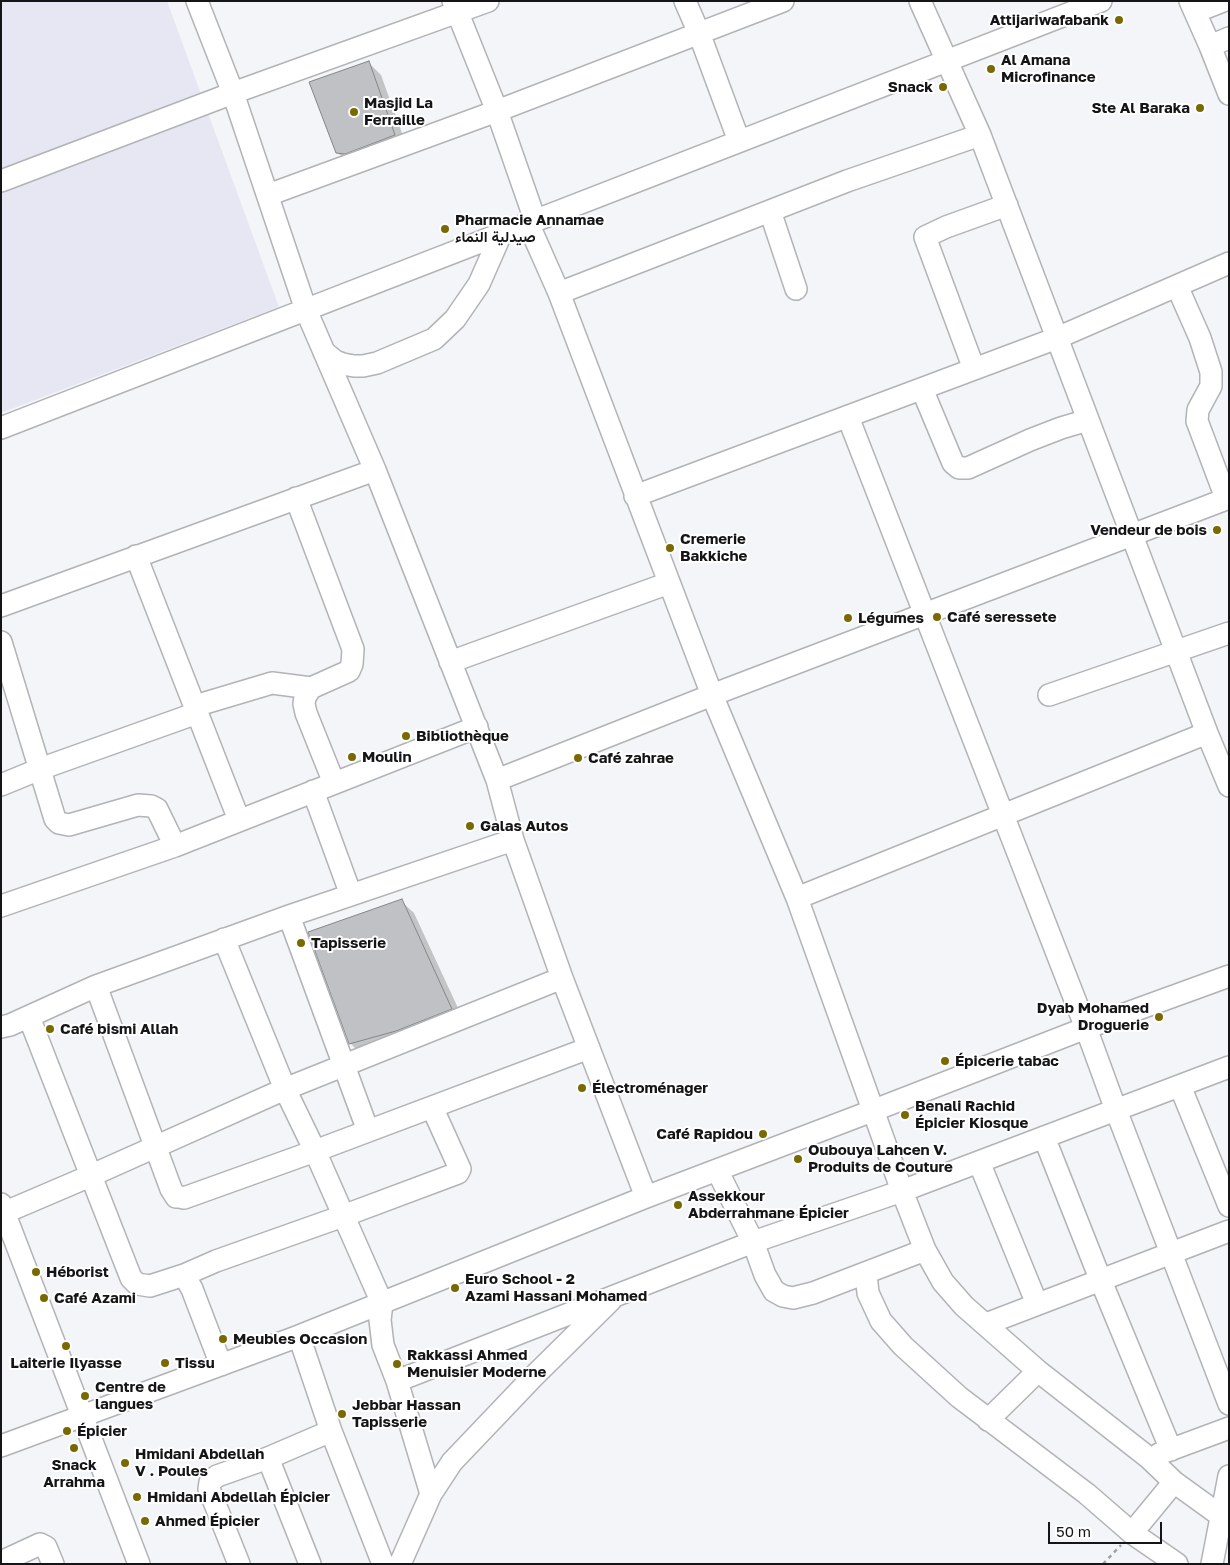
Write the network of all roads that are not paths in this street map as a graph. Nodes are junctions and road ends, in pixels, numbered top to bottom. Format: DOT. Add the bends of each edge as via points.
graph roads {
  1 [pos="197,1"];
  2 [pos="488,1"];
  3 [pos="685,1"];
  4 [pos="783,1"];
  5 [pos="920,1"];
  6 [pos="1101,1"];
  7 [pos="1223,1"];
  8 [pos="455,7"];
  9 [pos="1192,7"];
  10 [pos="699,33"];
  11 [pos="1219,42"];
  12 [pos="946,61"];
  13 [pos="233,93"];
  14 [pos="1229,94"];
  15 [pos="498,112"];
  16 [pos="980,134"];
  17 [pos="739,141"];
  18 [pos="1,181"];
  19 [pos="268,195"];
  20 [pos="1006,205"];
  21 [pos="770,211"];
  22 [pos="532,221"];
  23 [pos="501,234"];
  24 [pos="1229,263"];
  25 [pos="1177,286"];
  26 [pos="796,289"];
  27 [pos="558,293"];
  28 [pos="306,310"];
  29 [pos="1057,338"];
  30 [pos="324,352"];
  31 [pos="974,369"];
  32 [pos="922,389"];
  33 [pos="848,417"];
  34 [pos="1088,420"];
  35 [pos="1,428"];
  36 [pos="374,470"];
  37 [pos="635,496"];
  38 [pos="296,498"];
  39 [pos="1228,498"];
  40 [pos="1132,536"];
  41 [pos="136,556"];
  42 [pos="669,583"];
  43 [pos="1,606"];
  44 [pos="925,613"];
  45 [pos="1229,633"];
  46 [pos="1,642"];
  47 [pos="1176,651"];
  48 [pos="450,662"];
  49 [pos="311,688"];
  50 [pos="712,695"];
  51 [pos="1049,696"];
  52 [pos="196,710"];
  53 [pos="477,727"];
  54 [pos="1216,738"];
  55 [pos="40,769"];
  56 [pos="497,780"];
  57 [pos="334,783"];
  58 [pos="1,785"];
  59 [pos="1229,786"];
  60 [pos="313,791"];
  61 [pos="1002,816"];
  62 [pos="239,820"];
  63 [pos="513,840"];
  64 [pos="175,846"];
  65 [pos="351,895"];
  66 [pos="797,898"];
  67 [pos="1,906"];
  68 [pos="289,916"];
  69 [pos="224,940"];
  70 [pos="1229,976"];
  71 [pos="562,978"];
  72 [pos="96,986"];
  73 [pos="29,1017"];
  74 [pos="1,1027"];
  75 [pos="1086,1028"];
  76 [pos="589,1048"];
  77 [pos="344,1064"];
  78 [pos="1229,1067"];
  79 [pos="1180,1086"];
  80 [pos="285,1089"];
  81 [pos="432,1107"];
  82 [pos="1116,1110"];
  83 [pos="872,1111"];
  84 [pos="368,1131"];
  85 [pos="1044,1137"];
  86 [pos="156,1147"];
  87 [pos="315,1151"];
  88 [pos="979,1162"];
  89 [pos="717,1170"];
  90 [pos="90,1176"];
  91 [pos="902,1191"];
  92 [pos="646,1197"];
  93 [pos="1229,1206"];
  94 [pos="2,1210"];
  95 [pos="343,1216"];
  96 [pos="1229,1231"];
  97 [pos="754,1242"];
  98 [pos="925,1250"];
  99 [pos="1171,1254"];
  100 [pos="866,1274"];
  101 [pos="184,1275"];
  102 [pos="1101,1281"];
  103 [pos="616,1294"];
  104 [pos="382,1303"];
  105 [pos="1037,1304"];
  106 [pos="986,1324"];
  107 [pos="298,1336"];
  108 [pos="221,1365"];
  109 [pos="1038,1371"];
  110 [pos="397,1381"];
  111 [pos="1229,1404"];
  112 [pos="83,1416"];
  113 [pos="988,1420"];
  114 [pos="1229,1428"];
  115 [pos="331,1431"];
  116 [pos="1,1446"];
  117 [pos="1171,1450"];
  118 [pos="268,1458"];
  119 [pos="1149,1458"];
  120 [pos="1229,1476"];
  121 [pos="1174,1482"];
  122 [pos="431,1494"];
  123 [pos="1225,1517"];
  124 [pos="1132,1533"];
  125 [pos="1,1562"];
  126 [pos="53,1564"];
  127 [pos="139,1564"];
  128 [pos="239,1564"];
  129 [pos="310,1564"];
  130 [pos="383,1564"];
  131 [pos="400,1564"];
  132 [pos="1177,1564"];
  133 [pos="1212,1564"];
  1 -- 13 [label="street"];
  2 -- 8 [label="street"];
  3 -- 10 [label="street"];
  4 -- 10 [label="street"];
  5 -- 12 [label="street"];
  6 -- 12 [label="street"];
  7 -- 9 [label="street"];
  8 -- 13 [label="street"];
  8 -- 15 [label="street"];
  9 -- 11 [label="street"];
  10 -- 15 [label="street"];
  10 -- 17 [label="street"];
  11 -- 14 [label="street"];
  12 -- 16 [label="street"];
  12 -- 17 [label="street"];
  13 -- 18 [label="street"];
  13 -- 19 [label="street"];
  15 -- 19 [label="street"];
  15 -- 22 [label="street"];
  16 -- 20 [label="street"];
  16 -- 21 [label="street"];
  17 -- 22 [label="street"];
  19 -- 28 [label="street"];
  20 -- 29 [label="street"];
  20 -- 31 [label="street" via="925,237"];
  21 -- 26 [label="street"];
  21 -- 27 [label="street"];
  22 -- 23 [label="street"];
  22 -- 27 [label="street"];
  23 -- 28 [label="street"];
  23 -- 30 [label="street" via="479,284 455,319 434,339 363,366 343,364"];
  24 -- 25 [label="street"];
  25 -- 29 [label="street"];
  25 -- 39 [label="street" via="1211,372 1211,386 1198,410 1197,421"];
  27 -- 37 [label="street"];
  28 -- 30 [label="street"];
  28 -- 35 [label="street"];
  29 -- 31 [label="street"];
  29 -- 34 [label="street"];
  30 -- 36 [label="street"];
  31 -- 32 [label="street"];
  32 -- 33 [label="street"];
  32 -- 34 [label="street" via="953,463 959,468 968,468 1030,440"];
  33 -- 37 [label="street"];
  33 -- 44 [label="street"];
  34 -- 40 [label="street"];
  36 -- 38 [label="street"];
  36 -- 48 [label="street"];
  37 -- 42 [label="street"];
  38 -- 41 [label="street"];
  38 -- 49 [label="street" via="353,649 349,671"];
  39 -- 40 [label="street"];
  40 -- 44 [label="street"];
  40 -- 47 [label="street"];
  41 -- 43 [label="street"];
  41 -- 52 [label="street"];
  42 -- 48 [label="street"];
  42 -- 50 [label="street"];
  44 -- 50 [label="street"];
  44 -- 61 [label="street"];
  45 -- 47 [label="street"];
  46 -- 55 [label="street"];
  47 -- 51 [label="street"];
  47 -- 54 [label="street"];
  48 -- 53 [label="street"];
  49 -- 52 [label="street" via="272,683"];
  49 -- 57 [label="street" via="304,704"];
  50 -- 56 [label="street"];
  50 -- 66 [label="street"];
  52 -- 55 [label="street"];
  52 -- 62 [label="street"];
  53 -- 56 [label="street"];
  53 -- 57 [label="street"];
  54 -- 59 [label="street"];
  54 -- 61 [label="street"];
  55 -- 58 [label="street"];
  55 -- 64 [label="street" via="58,822 69,825 146,805 157,809"];
  56 -- 63 [label="street"];
  57 -- 60 [label="street"];
  60 -- 62 [label="street"];
  60 -- 65 [label="street"];
  61 -- 66 [label="street"];
  61 -- 75 [label="street"];
  62 -- 64 [label="street"];
  63 -- 65 [label="street"];
  63 -- 71 [label="street"];
  64 -- 67 [label="street"];
  65 -- 68 [label="street"];
  66 -- 83 [label="street"];
  68 -- 69 [label="street"];
  68 -- 77 [label="street"];
  69 -- 72 [label="street"];
  69 -- 80 [label="street"];
  70 -- 75 [label="street"];
  71 -- 76 [label="street"];
  71 -- 77 [label="street"];
  72 -- 73 [label="street"];
  72 -- 86 [label="street"];
  73 -- 74 [label="street"];
  73 -- 90 [label="street"];
  75 -- 82 [label="street"];
  75 -- 83 [label="street"];
  76 -- 81 [label="street"];
  76 -- 92 [label="street"];
  77 -- 80 [label="street"];
  77 -- 84 [label="street"];
  78 -- 79 [label="street"];
  79 -- 82 [label="street"];
  79 -- 93 [label="street"];
  80 -- 86 [label="street"];
  80 -- 87 [label="street"];
  81 -- 84 [label="street"];
  81 -- 95 [label="street" via="460,1171"];
  82 -- 85 [label="street"];
  82 -- 99 [label="street"];
  83 -- 89 [label="street"];
  83 -- 91 [label="street"];
  84 -- 87 [label="street"];
  85 -- 88 [label="street"];
  85 -- 102 [label="street"];
  86 -- 87 [label="street" via="174,1194 184,1198"];
  86 -- 90 [label="street"];
  87 -- 95 [label="street"];
  88 -- 91 [label="street"];
  88 -- 105 [label="street"];
  89 -- 92 [label="street"];
  89 -- 97 [label="street"];
  90 -- 94 [label="street"];
  90 -- 101 [label="street" via="131,1278 137,1284 150,1286"];
  91 -- 97 [label="street"];
  91 -- 98 [label="street"];
  92 -- 104 [label="street"];
  94 -- 112 [label="street"];
  95 -- 101 [label="street"];
  95 -- 104 [label="street"];
  96 -- 99 [label="street"];
  97 -- 100 [label="street" via="765,1275 774,1291 783,1296 793,1298 813,1293"];
  97 -- 103 [label="street"];
  98 -- 100 [label="street"];
  98 -- 106 [label="street" via="943,1282"];
  99 -- 102 [label="street"];
  99 -- 111 [label="street"];
  100 -- 113 [label="street" via="868,1293 881,1321 903,1346"];
  101 -- 108 [label="street"];
  102 -- 105 [label="street"];
  102 -- 117 [label="street"];
  103 -- 110 [label="street"];
  103 -- 122 [label="street" via="452,1462"];
  104 -- 107 [label="street"];
  104 -- 110 [label="street" via="383,1346"];
  105 -- 106 [label="street"];
  106 -- 109 [label="street"];
  107 -- 108 [label="street"];
  107 -- 115 [label="street"];
  108 -- 112 [label="street"];
  109 -- 113 [label="street"];
  109 -- 119 [label="street"];
  110 -- 122 [label="street"];
  112 -- 116 [label="street"];
  112 -- 127 [label="street"];
  113 -- 124 [label="street" via="1087,1494"];
  114 -- 117 [label="street"];
  115 -- 118 [label="street"];
  115 -- 130 [label="street"];
  117 -- 119 [label="street"];
  118 -- 128 [label="street" via="217,1476 210,1482 209,1489"];
  118 -- 129 [label="street"];
  119 -- 121 [label="street"];
  120 -- 123 [label="street"];
  121 -- 123 [label="street"];
  121 -- 124 [label="street"];
  122 -- 131 [label="street"];
  123 -- 133 [label="street"];
  124 -- 132 [label="street"];
  125 -- 126 [label="street" via="40,1544 46,1547"];
}
